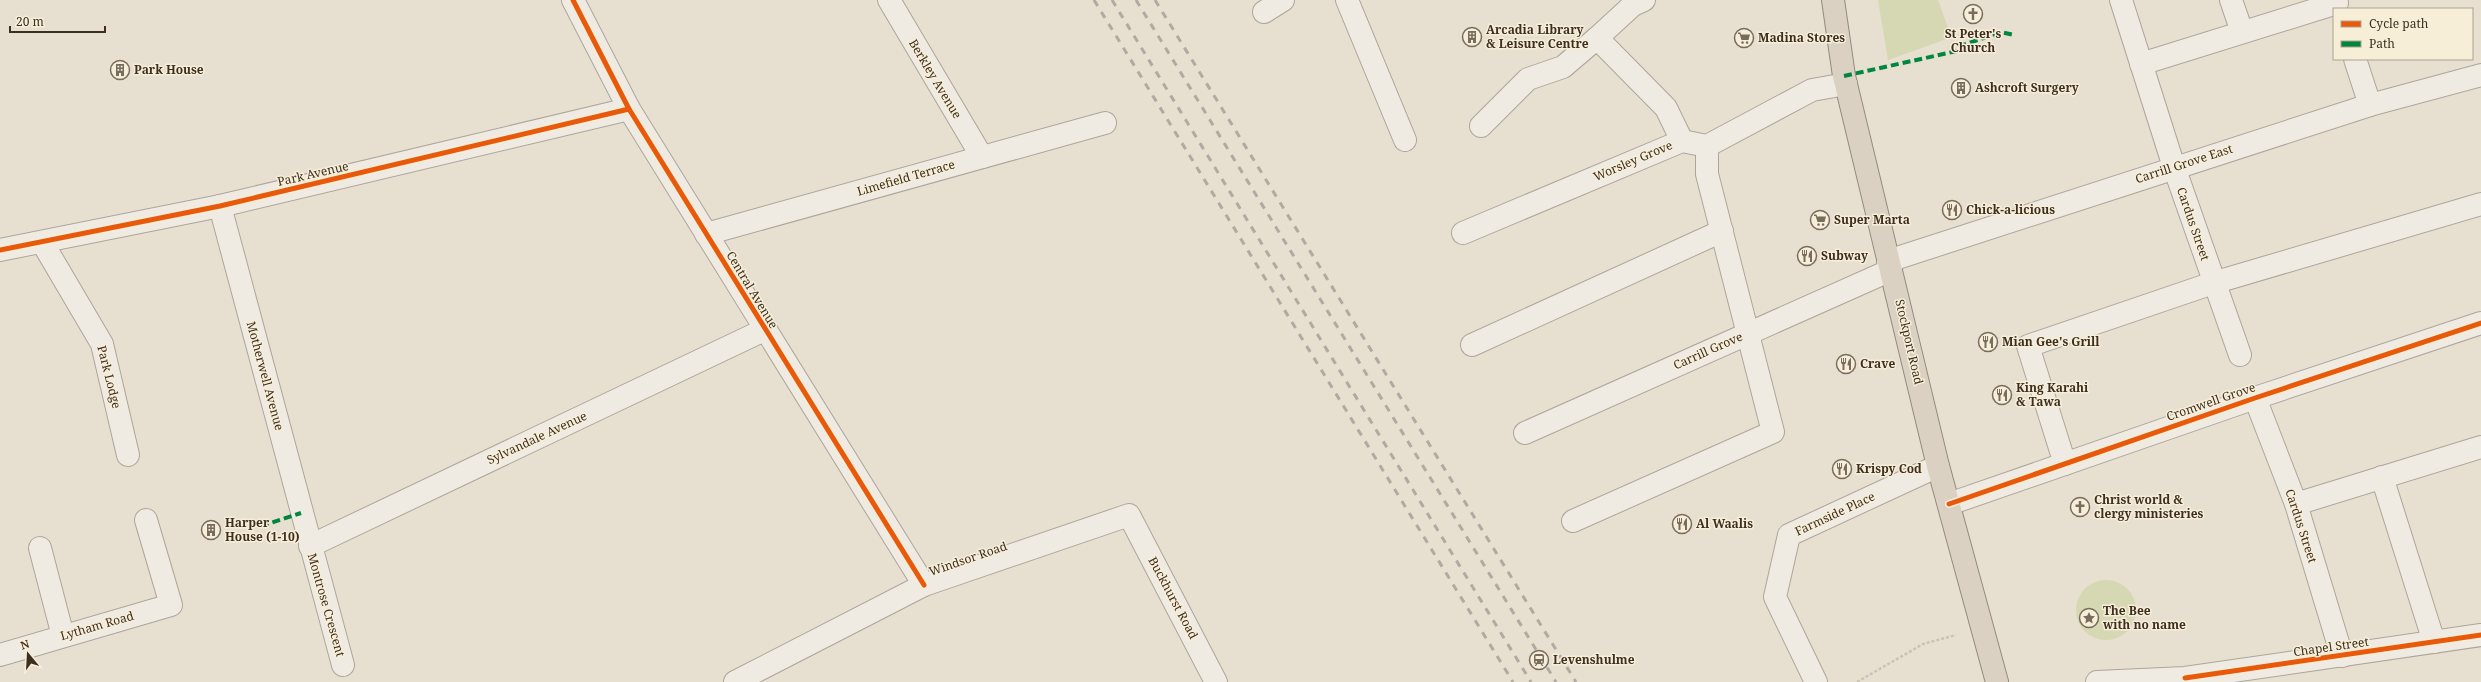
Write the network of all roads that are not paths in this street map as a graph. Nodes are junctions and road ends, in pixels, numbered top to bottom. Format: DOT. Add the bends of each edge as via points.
graph roads {
  1 [pos="573,0"];
  2 [pos="889,0"];
  3 [pos="1283,0"];
  4 [pos="1347,0"];
  5 [pos="1644,0"];
  6 [pos="1833,0"];
  7 [pos="2121,0"];
  8 [pos="2231,0"];
  9 [pos="2337,4"];
  10 [pos="1264,12"];
  11 [pos="2242,32"];
  12 [pos="1597,38"];
  13 [pos="2355,60"];
  14 [pos="2141,64"];
  15 [pos="2481,75"];
  16 [pos="1846,84"];
  17 [pos="2370,105"];
  18 [pos="629,109"];
  19 [pos="1105,123"];
  20 [pos="1480,126"];
  21 [pos="1405,140"];
  22 [pos="1682,141"];
  23 [pos="1707,146"];
  24 [pos="982,157"];
  25 [pos="2174,167"];
  26 [pos="2481,204"];
  27 [pos="220,206"];
  28 [pos="1722,231"];
  29 [pos="1463,233"];
  30 [pos="706,234"];
  31 [pos="42,242"];
  32 [pos="0,250"];
  33 [pos="1890,265"];
  34 [pos="2213,283"];
  35 [pos="2481,323"];
  36 [pos="764,330"];
  37 [pos="1748,334"];
  38 [pos="1472,344"];
  39 [pos="2240,355"];
  40 [pos="2254,398"];
  41 [pos="1525,433"];
  42 [pos="2481,447"];
  43 [pos="128,455"];
  44 [pos="2065,464"];
  45 [pos="1938,466"];
  46 [pos="2382,477"];
  47 [pos="1949,504"];
  48 [pos="2296,504"];
  49 [pos="1129,515"];
  50 [pos="146,520"];
  51 [pos="1573,521"];
  52 [pos="310,546"];
  53 [pos="40,548"];
  54 [pos="924,585"];
  55 [pos="2481,635"];
  56 [pos="64,636"];
  57 [pos="2434,642"];
  58 [pos="0,655"];
  59 [pos="2342,656"];
  60 [pos="343,664"];
  61 [pos="2185,680"];
  62 [pos="735,682"];
  63 [pos="1216,682"];
  64 [pos="1816,682"];
  65 [pos="1997,682"];
  66 [pos="2097,682"];
  1 -- 18 [label="street, Central Avenue"];
  2 -- 24 [label="street, Berkley Avenue"];
  3 -- 10 [label="street"];
  4 -- 21 [label="street"];
  5 -- 12 [label="street" via="1633,5"];
  6 -- 16 [label="highway, Stockport Road"];
  7 -- 14 [label="street, Cardus Street"];
  8 -- 11 [label="street"];
  9 -- 11 [label="street"];
  11 -- 14 [label="street"];
  12 -- 20 [label="street" via="1563,67 1528,79"];
  12 -- 22 [label="street" via="1666,108"];
  13 -- 17 [label="street"];
  14 -- 25 [label="street, Cardus Street"];
  15 -- 17 [label="street, Carrill Grove East"];
  16 -- 23 [label="street" via="1812,90"];
  16 -- 33 [label="highway, Stockport Road"];
  17 -- 25 [label="street, Carrill Grove East"];
  18 -- 27 [label="street, Park Avenue"];
  18 -- 30 [label="street, Central Avenue"];
  19 -- 24 [label="street, Limefield Terrace"];
  22 -- 23 [label="street, Worsley Grove"];
  22 -- 29 [label="street, Worsley Grove"];
  23 -- 28 [label="street" via="1707,174"];
  24 -- 30 [label="street, Limefield Terrace"];
  25 -- 33 [label="street, Carrill Grove East"];
  25 -- 34 [label="street, Cardus Street"];
  26 -- 34 [label="street"];
  27 -- 31 [label="street, Park Avenue"];
  27 -- 52 [label="street, Motherwell Avenue"];
  28 -- 37 [label="street"];
  28 -- 38 [label="street"];
  30 -- 36 [label="street, Central Avenue"];
  31 -- 32 [label="street, Park Avenue"];
  31 -- 43 [label="street, Park Lodge" via="102,344"];
  33 -- 37 [label="street, Carrill Grove"];
  33 -- 45 [label="highway, Stockport Road"];
  34 -- 39 [label="street, Cardus Street"];
  34 -- 44 [label="street" via="2028,346"];
  35 -- 40 [label="street, Cromwell Grove"];
  36 -- 52 [label="street, Sylvandale Avenue"];
  36 -- 54 [label="street, Central Avenue"];
  37 -- 41 [label="street, Carrill Grove"];
  37 -- 51 [label="street" via="1773,432"];
  40 -- 44 [label="street, Cromwell Grove"];
  40 -- 48 [label="street, Cardus Street"];
  42 -- 46 [label="street"];
  44 -- 47 [label="street, Cromwell Grove"];
  45 -- 47 [label="highway, Stockport Road"];
  45 -- 64 [label="street, Farmside Place" via="1790,535 1775,597"];
  46 -- 48 [label="street"];
  46 -- 57 [label="street"];
  47 -- 65 [label="highway, Stockport Road"];
  48 -- 59 [label="street, Cardus Street"];
  49 -- 54 [label="street, Windsor Road"];
  49 -- 63 [label="street, Buckhurst Road"];
  50 -- 56 [label="street, Lytham Road" via="171,605"];
  52 -- 60 [label="street, Montrose Crescent"];
  53 -- 56 [label="street"];
  54 -- 62 [label="street, Windsor Road"];
  55 -- 57 [label="street, Chapel Street"];
  56 -- 58 [label="street, Lytham Road"];
  57 -- 59 [label="street, Chapel Street"];
  59 -- 61 [label="street, Chapel Street"];
  61 -- 66 [label="street, Chapel Street"];
}
